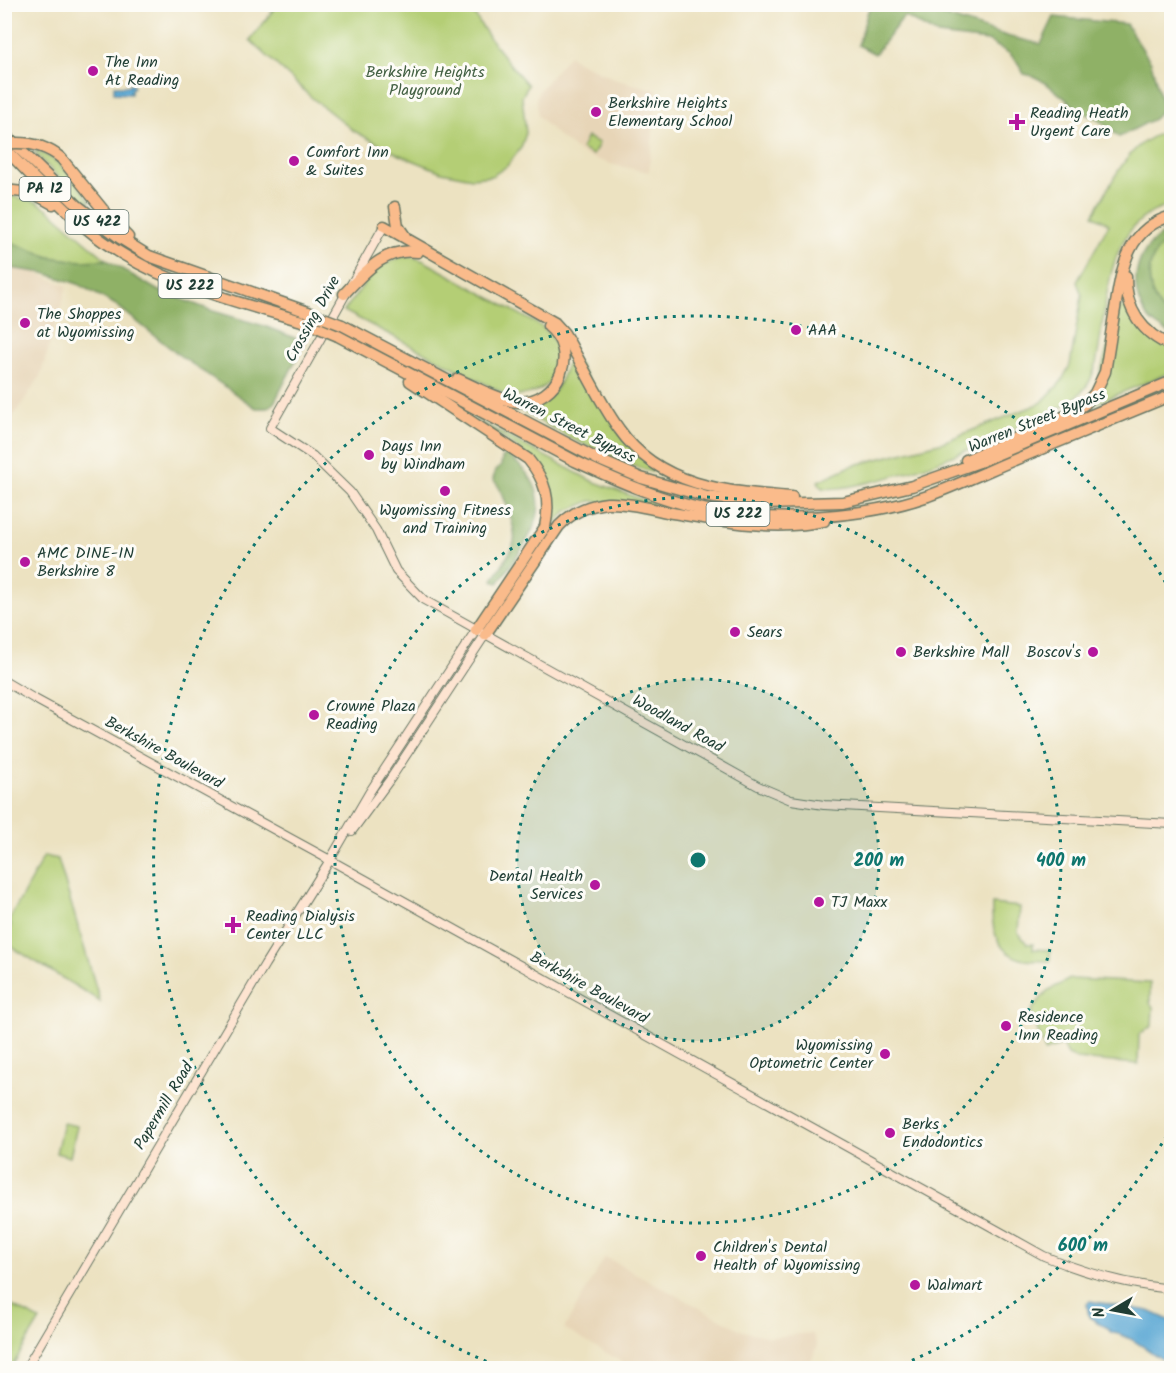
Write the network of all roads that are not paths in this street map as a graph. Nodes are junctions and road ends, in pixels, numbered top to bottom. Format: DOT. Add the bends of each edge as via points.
graph roads {
  1 [pos="4,134"];
  2 [pos="4,146"];
  3 [pos="4,190"];
  4 [pos="394,207"];
  5 [pos="1172,218"];
  6 [pos="382,228"];
  7 [pos="87,229"];
  8 [pos="417,247"];
  9 [pos="211,279"];
  10 [pos="344,294"];
  11 [pos="305,317"];
  12 [pos="347,327"];
  13 [pos="352,344"];
  14 [pos="1172,346"];
  15 [pos="1172,381"];
  16 [pos="1172,395"];
  17 [pos="270,428"];
  18 [pos="912,486"];
  19 [pos="843,502"];
  20 [pos="868,511"];
  21 [pos="480,632"];
  22 [pos="4,681"];
  23 [pos="1172,824"];
  24 [pos="330,860"];
  25 [pos="1172,1289"];
  26 [pos="26,1368"];
  1 -- 9 [label="highway, Warren Street Bypass / US 422" via="72,201 120,238 149,256"];
  2 -- 7 [label="highway, Warren Street Bypass / PA 12"];
  2 -- 9 [label="highway, US 222, bridge" via="29,143 50,150 129,238"];
  3 -- 7 [label="highway, US 222" via="44,197"];
  4 -- 8 [label="highway" via="400,230"];
  5 -- 14 [label="highway" via="1142,239 1129,261 1126,281 1128,299 1137,319 1152,335"];
  5 -- 18 [label="highway" via="1155,222 1128,251 1103,377 1086,404"];
  6 -- 8 [label="highway"];
  6 -- 10 [label="main road, Crossing Drive"];
  7 -- 11 [label="highway, Warren Street Bypass / US 222" via="174,280"];
  8 -- 10 [label="highway" via="381,258"];
  8 -- 12 [label="highway" via="553,330 564,358 554,386 537,398 510,401"];
  8 -- 19 [label="highway" via="555,323 619,430 643,456 664,470 732,492"];
  9 -- 11 [label="highway, Warren Street Bypass / US 222"];
  10 -- 17 [label="main road, Crossing Drive"];
  11 -- 12 [label="highway, Warren Street Bypass / US 222, bridge"];
  11 -- 13 [label="highway, Warren Street Bypass / US 222, bridge"];
  12 -- 19 [label="highway, Warren Street Bypass / US 222" via="599,460 641,478 707,497 754,502"];
  13 -- 20 [label="highway, Warren Street Bypass / US 222" via="575,461 674,501 757,516"];
  13 -- 21 [label="highway" via="518,452 534,466 541,480 549,503 545,528"];
  15 -- 18 [label="highway, Warren Street Bypass / US 222" via="982,461"];
  16 -- 20 [label="highway, Warren Street Bypass / US 222" via="927,496"];
  17 -- 21 [label="main road, Woodland Road" via="313,456 350,492 405,582 424,600"];
  18 -- 19 [label="highway, Warren Street Bypass / US 222"];
  20 -- 21 [label="highway" via="815,523 786,524 693,516 623,504 587,507 559,526"];
  21 -- 23 [label="main road, Woodland Road" via="758,786 792,800 846,807"];
  21 -- 24 [label="main road, Papermill Road" via="392,778"];
  22 -- 24 [label="main road, Berkshire Boulevard"];
  24 -- 25 [label="main road, Berkshire Boulevard" via="1044,1257 1112,1279"];
  24 -- 26 [label="main road, Papermill Road"];
}
